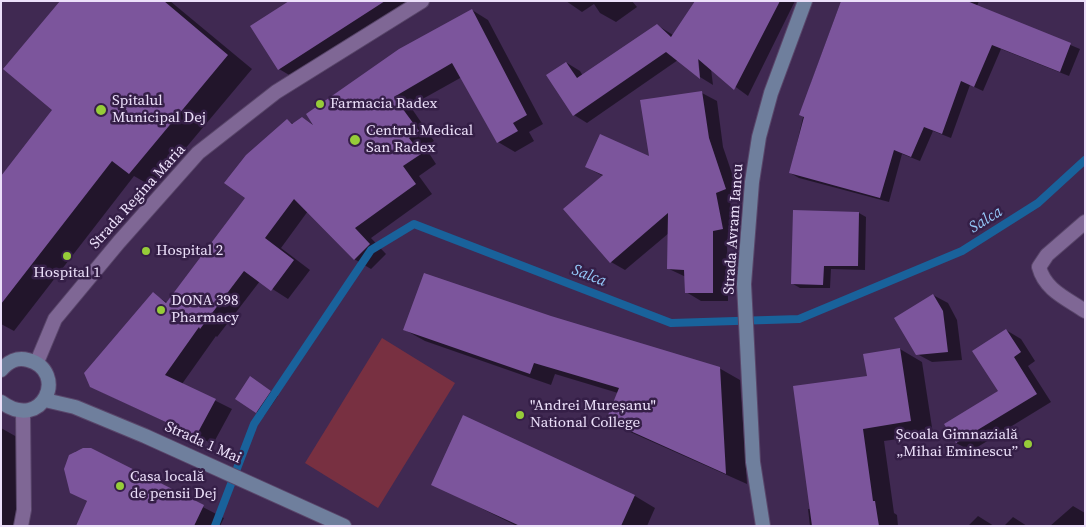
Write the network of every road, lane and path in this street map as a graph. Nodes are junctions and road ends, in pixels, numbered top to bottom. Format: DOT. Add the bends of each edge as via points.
graph roads {
  1 [pos="422,1"];
  2 [pos="805,1"];
  3 [pos="1085,222"];
  4 [pos="1085,311"];
  5 [pos="37,362"];
  6 [pos="1,370"];
  7 [pos="45,400"];
  8 [pos="1,402"];
  9 [pos="23,412"];
  10 [pos="21,526"];
  11 [pos="344,526"];
  12 [pos="763,526"];
  1 -- 5 [label="street, Strada Regina Maria" via="276,92 198,153 55,320"];
  2 -- 12 [label="main road, Strada Avram Iancu" via="771,93 759,137 752,182 744,284 753,462"];
  3 -- 4 [label="street" via="1038,267 1042,280 1050,288"];
  5 -- 6 [label="main road" via="21,358 8,362"];
  5 -- 7 [label="main road" via="46,373 49,387"];
  7 -- 9 [label="main road" via="35,409"];
  7 -- 11 [label="main road, Strada 1 Mai" via="75,407 200,459"];
  8 -- 9 [label="main road" via="11,410"];
  9 -- 10 [label="street" via="24,510"];
}
